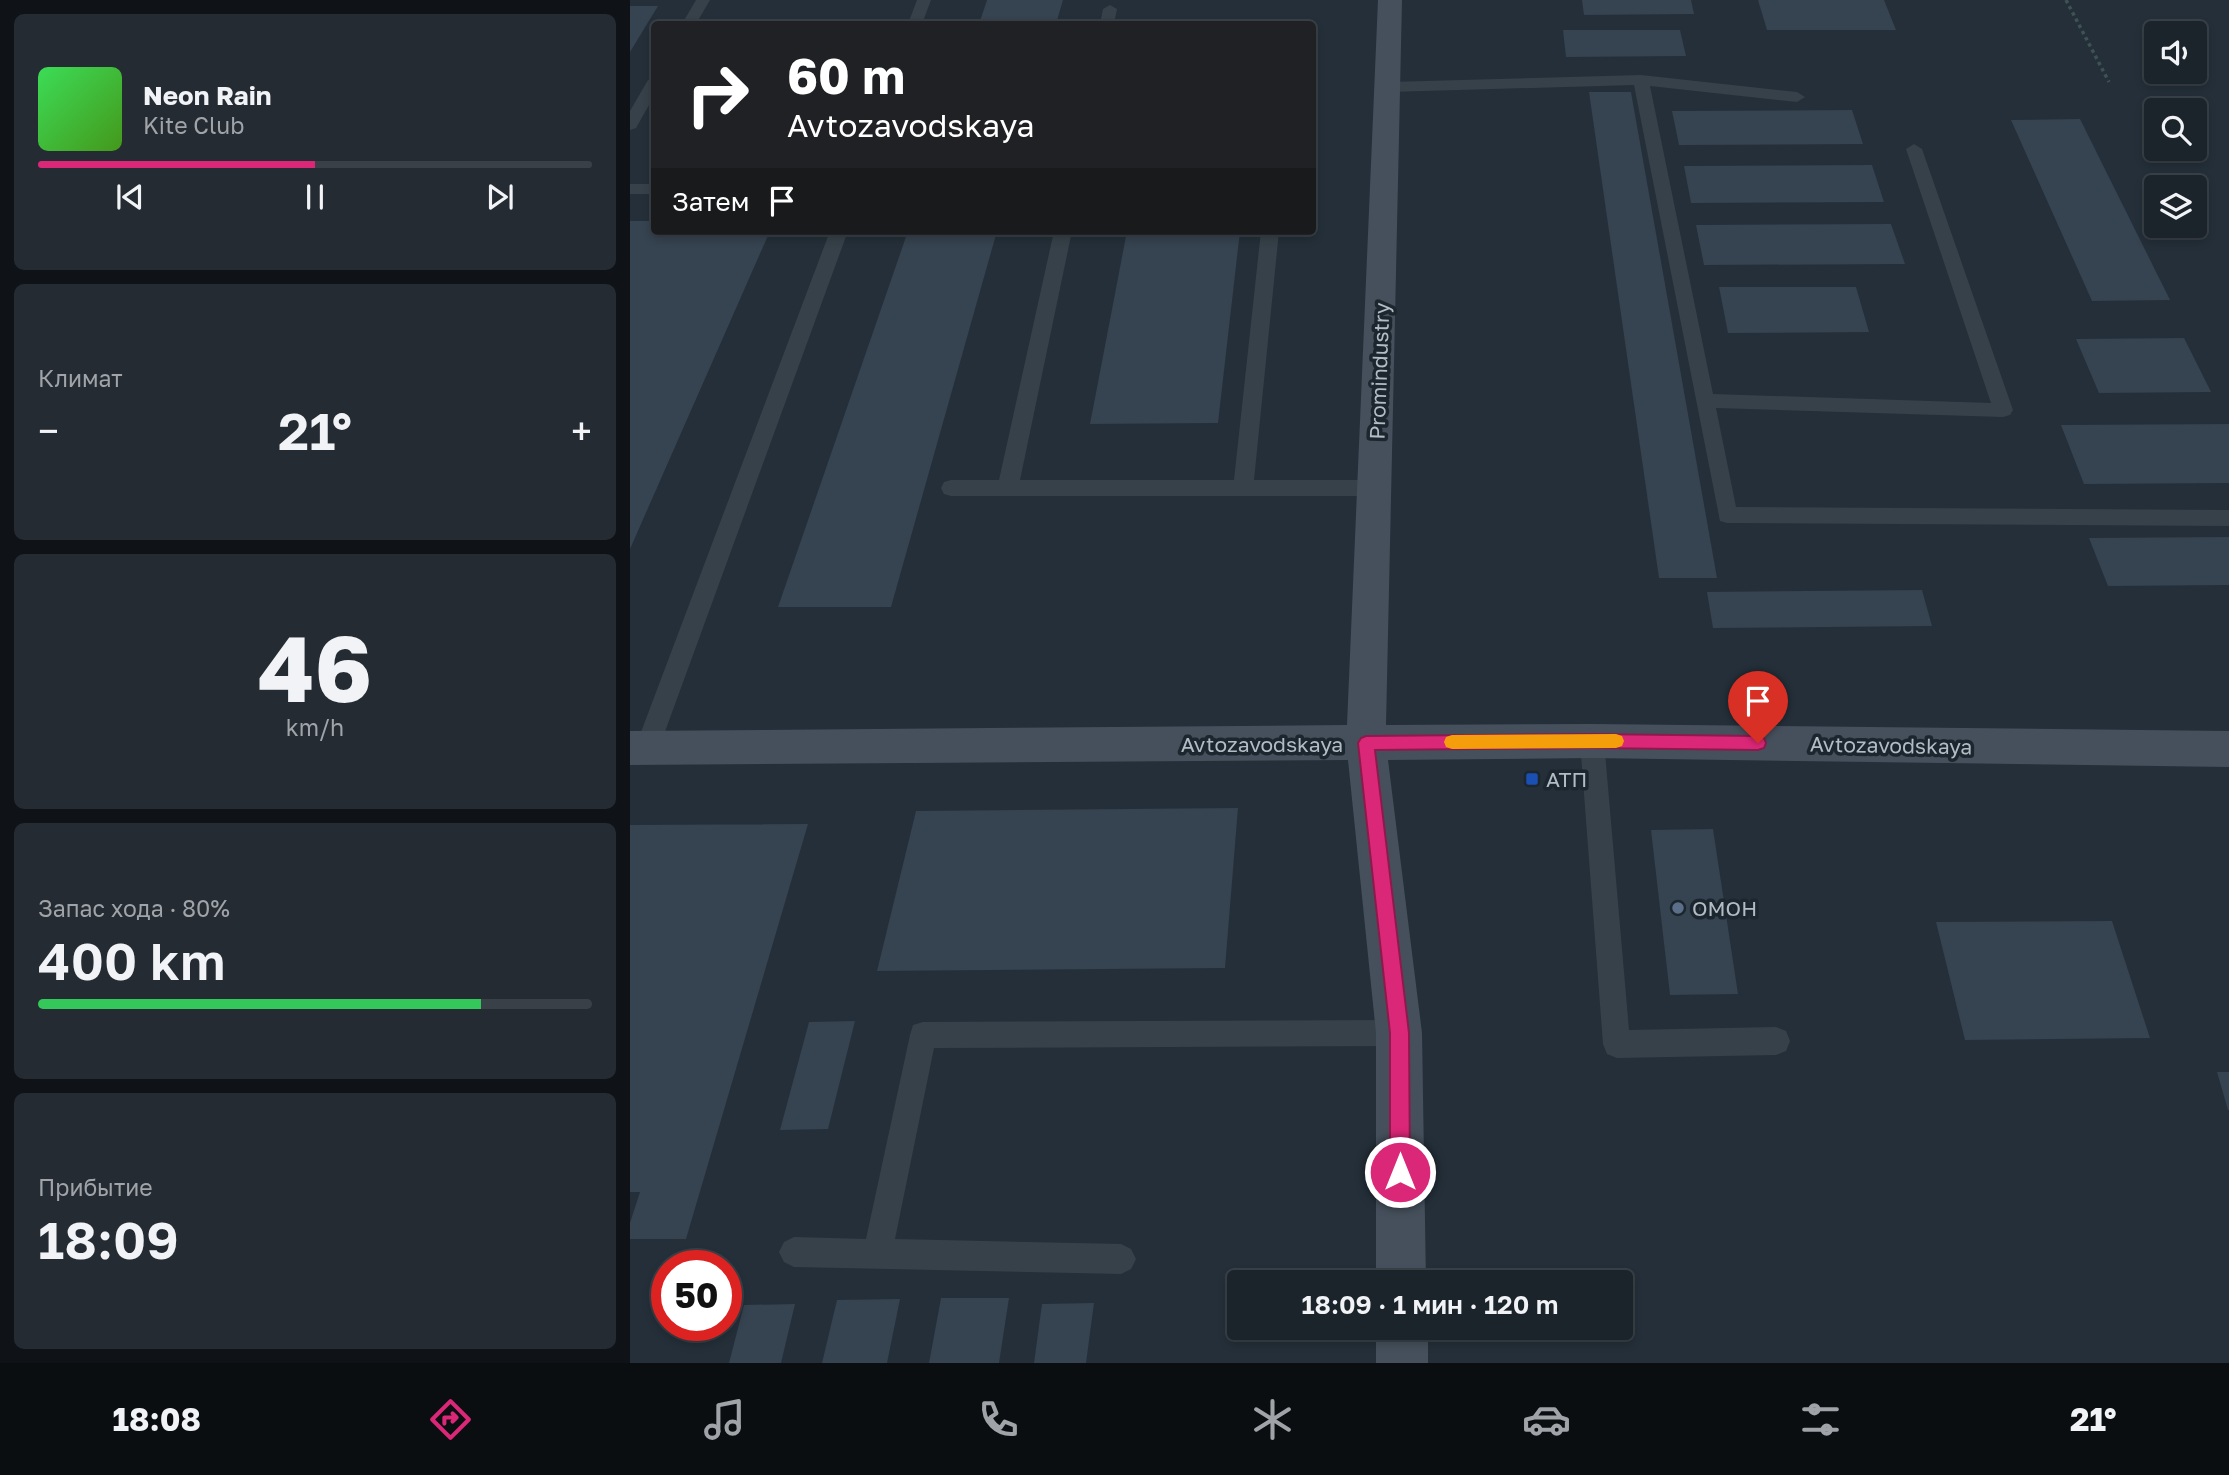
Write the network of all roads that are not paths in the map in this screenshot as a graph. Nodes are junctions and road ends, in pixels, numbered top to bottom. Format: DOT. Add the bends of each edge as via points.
graph roads {
  1 [pos="703,0"];
  2 [pos="924,0"];
  3 [pos="1390,0"];
  4 [pos="691,21"];
  5 [pos="916,21"];
  6 [pos="1641,80"];
  7 [pos="1388,87"];
  8 [pos="651,88"];
  9 [pos="1797,97"];
  10 [pos="630,125"];
  11 [pos="1914,149"];
  12 [pos="630,189"];
  13 [pos="651,189"];
  14 [pos="836,235"];
  15 [pos="1062,235"];
  16 [pos="1270,235"];
  17 [pos="1704,401"];
  18 [pos="951,488"];
  19 [pos="1008,488"];
  20 [pos="1244,488"];
  21 [pos="1375,488"];
  22 [pos="2229,518"];
  23 [pos="1592,741"];
  24 [pos="1366,743"];
  25 [pos="639,748"];
  26 [pos="2229,749"];
  27 [pos="1399,1033"];
  28 [pos="1776,1041"];
  29 [pos="794,1252"];
  30 [pos="878,1252"];
  31 [pos="1121,1259"];
  32 [pos="1401,1270"];
  33 [pos="1402,1340"];
  34 [pos="1402,1363"];
  1 -- 4 [label="lane"];
  2 -- 5 [label="lane"];
  3 -- 7 [label="main road, Promindustry"];
  6 -- 7 [label="lane"];
  6 -- 9 [label="lane"];
  6 -- 17 [label="lane"];
  7 -- 21 [label="main road, Promindustry"];
  8 -- 10 [label="lane"];
  11 -- 17 [label="lane" via="2003,410"];
  12 -- 13 [label="lane"];
  14 -- 25 [label="lane"];
  15 -- 19 [label="lane"];
  16 -- 20 [label="lane"];
  17 -- 22 [label="lane" via="1727,515"];
  18 -- 19 [label="lane"];
  19 -- 20 [label="lane"];
  20 -- 21 [label="lane"];
  21 -- 24 [label="main road, Promindustry"];
  23 -- 24 [label="main road, Avtozavodskaya"];
  23 -- 26 [label="main road, Avtozavodskaya"];
  23 -- 28 [label="lane" via="1617,1044"];
  24 -- 25 [label="main road, Avtozavodskaya"];
  24 -- 27 [label="main road, Promindustry"];
  27 -- 30 [label="lane" via="923,1035"];
  27 -- 32 [label="main road, Promindustry"];
  29 -- 30 [label="lane"];
  30 -- 31 [label="lane"];
  33 -- 34 [label="main road"];
}
